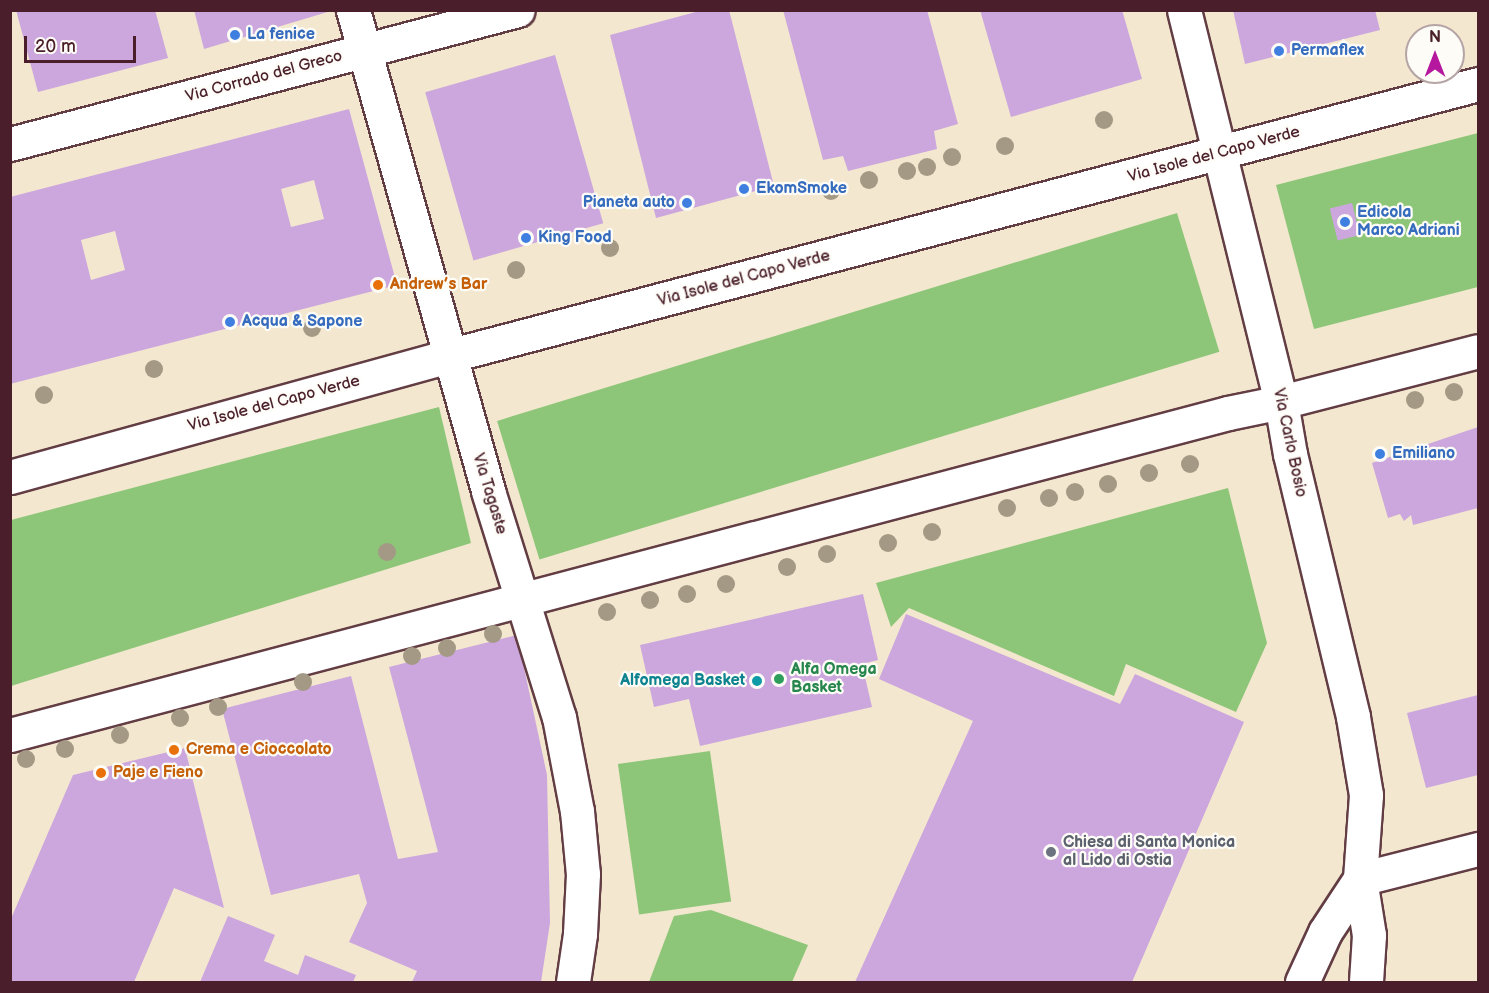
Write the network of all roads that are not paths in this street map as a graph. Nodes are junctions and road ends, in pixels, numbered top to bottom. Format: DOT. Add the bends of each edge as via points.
graph roads {
  1 [pos="353,10"];
  2 [pos="518,10"];
  3 [pos="1184,10"];
  4 [pos="364,51"];
  5 [pos="1479,84"];
  6 [pos="10,144"];
  7 [pos="1220,154"];
  8 [pos="1479,351"];
  9 [pos="448,356"];
  10 [pos="1281,402"];
  11 [pos="10,477"];
  12 [pos="524,598"];
  13 [pos="10,735"];
  14 [pos="1479,849"];
  15 [pos="1360,879"];
  16 [pos="573,982"];
  17 [pos="1302,982"];
  18 [pos="1366,982"];
  1 -- 4 [label="street, Via Tagaste"];
  2 -- 4 [label="street, Via Corrado del Greco"];
  3 -- 7 [label="street, Via Carlo Bosio"];
  4 -- 6 [label="street, Via Corrado del Greco"];
  4 -- 9 [label="street, Via Tagaste"];
  5 -- 7 [label="street, Via Isole del Capo Verde"];
  7 -- 9 [label="street, Via Isole del Capo Verde"];
  7 -- 10 [label="street, Via Carlo Bosio"];
  8 -- 10 [label="street"];
  9 -- 11 [label="street, Via Isole del Capo Verde"];
  9 -- 12 [label="street, Via Tagaste"];
  10 -- 12 [label="street"];
  10 -- 15 [label="street, Via Carlo Bosio" via="1359,751 1366,795"];
  12 -- 13 [label="street"];
  12 -- 16 [label="street, Via Tagaste" via="559,717 577,811 583,874"];
  14 -- 15 [label="street"];
  15 -- 17 [label="street" via="1325,932"];
  15 -- 18 [label="street, Via Carlo Bosio" via="1369,936"];
}
